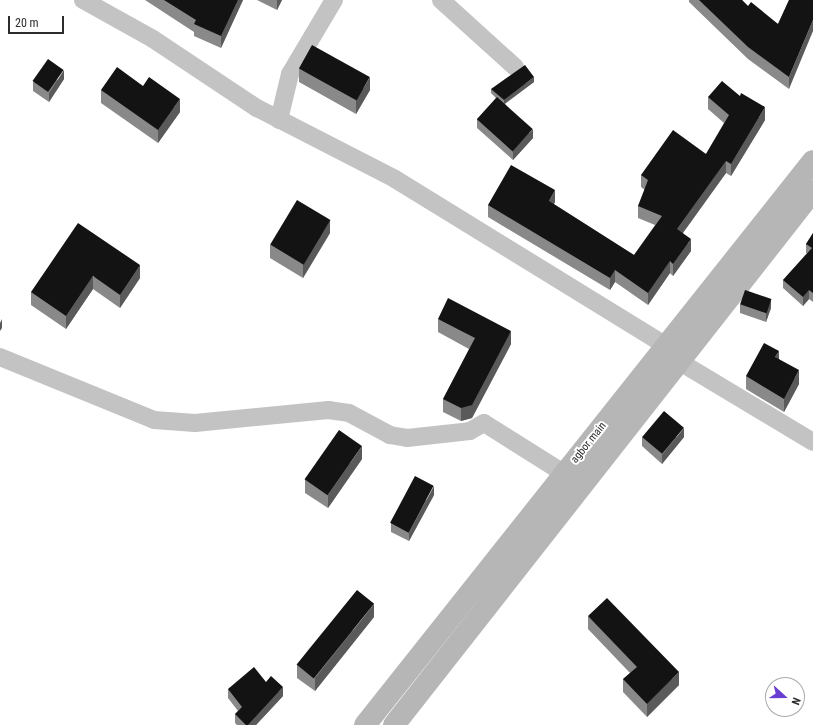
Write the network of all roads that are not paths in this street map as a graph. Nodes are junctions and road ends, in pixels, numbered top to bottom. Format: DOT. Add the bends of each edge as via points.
graph roads {
  1 [pos="83,0"];
  2 [pos="334,0"];
  3 [pos="441,0"];
  4 [pos="515,67"];
  5 [pos="279,120"];
  6 [pos="813,161"];
  7 [pos="813,191"];
  8 [pos="673,354"];
  9 [pos="0,357"];
  10 [pos="813,442"];
  11 [pos="565,474"];
  12 [pos="365,725"];
  13 [pos="394,725"];
  1 -- 5 [label="street" via="153,39"];
  2 -- 5 [label="street" via="318,32 290,74"];
  3 -- 4 [label="street"];
  5 -- 8 [label="street" via="395,179"];
  6 -- 8 [label="main road, agbor main"];
  7 -- 8 [label="main road, agbor main"];
  8 -- 10 [label="street"];
  8 -- 11 [label="main road, agbor main"];
  8 -- 13 [label="main road, agbor main"];
  9 -- 11 [label="street" via="154,420 195,423 328,410 349,413 390,435 407,438 470,431 484,423"];
  11 -- 12 [label="main road, agbor main"];
}
